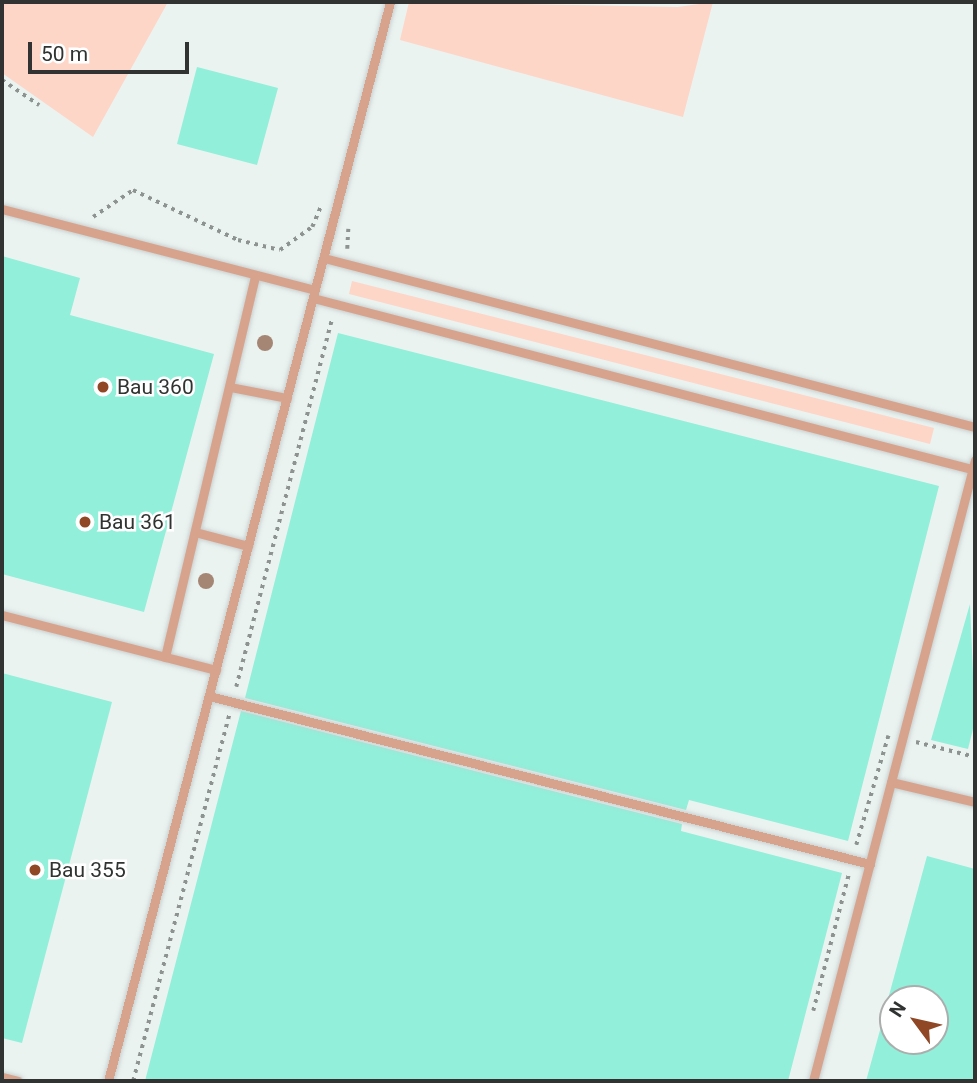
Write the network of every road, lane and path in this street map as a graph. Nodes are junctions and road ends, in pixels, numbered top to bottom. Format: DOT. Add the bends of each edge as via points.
graph roads {
  1 [pos="390,2"];
  2 [pos="2,80"];
  3 [pos="39,105"];
  4 [pos="2,209"];
  5 [pos="324,258"];
  6 [pos="255,275"];
  7 [pos="314,294"];
  8 [pos="336,304"];
  9 [pos="230,387"];
  10 [pos="287,398"];
  11 [pos="975,427"];
  12 [pos="974,466"];
  13 [pos="195,532"];
  14 [pos="248,546"];
  15 [pos="2,615"];
  16 [pos="165,657"];
  17 [pos="216,670"];
  18 [pos="209,696"];
  19 [pos="232,702"];
  20 [pos="902,739"];
  21 [pos="975,757"];
  22 [pos="891,782"];
  23 [pos="975,802"];
  24 [pos="852,860"];
  25 [pos="870,864"];
  26 [pos="812,1016"];
  27 [pos="2,1077"];
  28 [pos="18,1081"];
  29 [pos="108,1081"];
  30 [pos="132,1081"];
  31 [pos="813,1081"];
  1 -- 5 [label="lane"];
  2 -- 3 [label="path"];
  4 -- 6 [label="lane"];
  5 -- 7 [label="lane"];
  5 -- 11 [label="lane"];
  6 -- 7 [label="lane"];
  6 -- 9 [label="lane"];
  7 -- 8 [label="lane"];
  7 -- 10 [label="lane"];
  8 -- 12 [label="lane"];
  8 -- 19 [label="path"];
  9 -- 10 [label="lane"];
  9 -- 13 [label="lane"];
  10 -- 14 [label="lane"];
  12 -- 20 [label="lane"];
  13 -- 14 [label="lane"];
  13 -- 16 [label="lane"];
  14 -- 17 [label="lane"];
  15 -- 16 [label="lane"];
  16 -- 17 [label="lane"];
  17 -- 18 [label="lane"];
  18 -- 19 [label="lane"];
  18 -- 29 [label="lane"];
  19 -- 24 [label="lane"];
  19 -- 30 [label="path"];
  20 -- 21 [label="path"];
  20 -- 22 [label="lane"];
  20 -- 24 [label="path" via="884,735"];
  22 -- 23 [label="lane"];
  22 -- 25 [label="lane"];
  24 -- 25 [label="lane"];
  24 -- 26 [label="path"];
  25 -- 31 [label="lane"];
  27 -- 28 [label="lane"];
}
